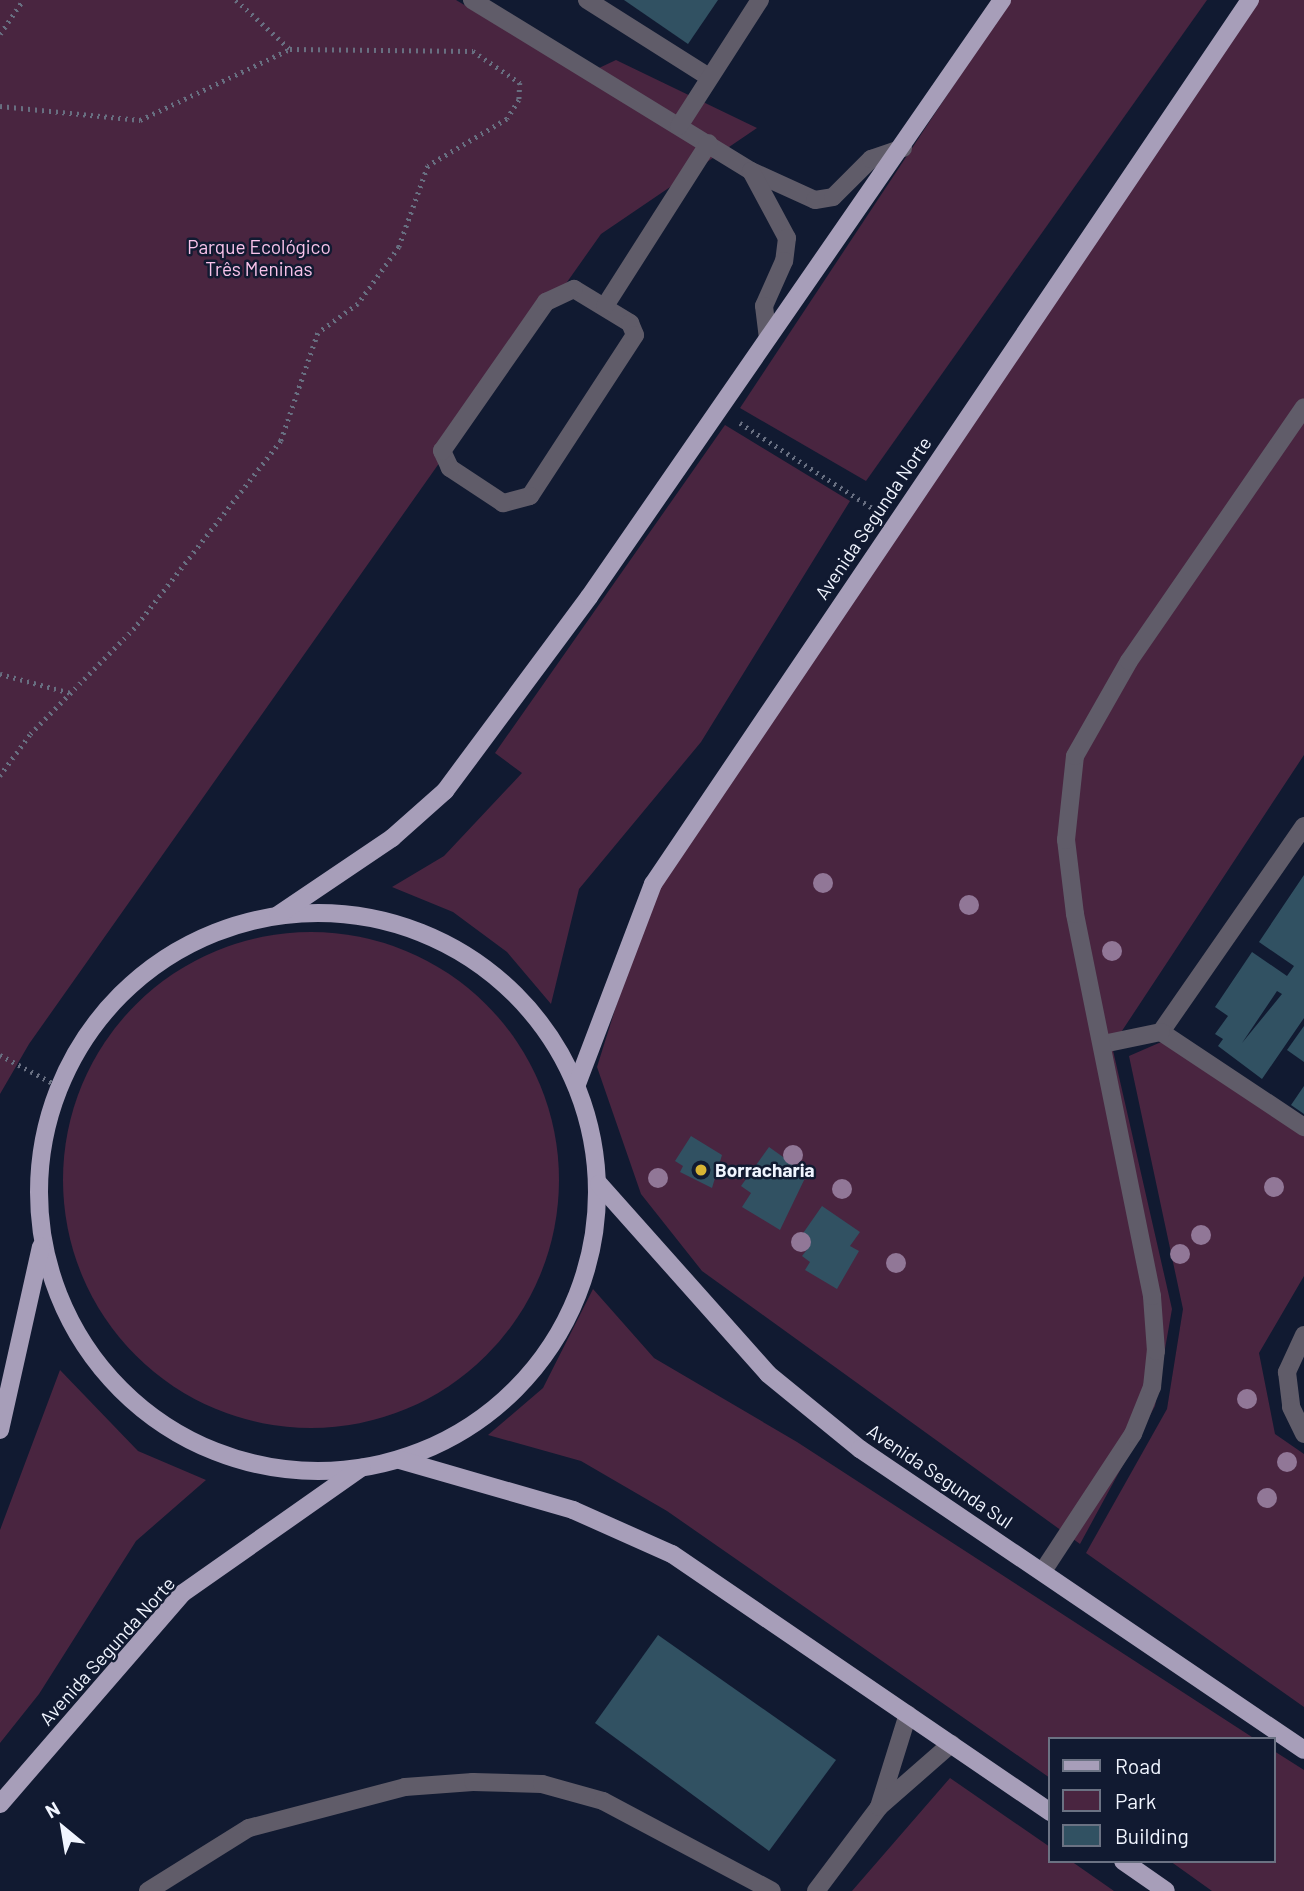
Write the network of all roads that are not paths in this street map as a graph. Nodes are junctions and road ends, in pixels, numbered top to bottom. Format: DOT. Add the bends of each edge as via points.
graph roads {
  1 [pos="472,0"];
  2 [pos="587,0"];
  3 [pos="760,0"];
  4 [pos="1002,0"];
  5 [pos="1250,0"];
  6 [pos="707,76"];
  7 [pos="679,126"];
  8 [pos="709,144"];
  9 [pos="903,148"];
  10 [pos="751,171"];
  11 [pos="605,306"];
  12 [pos="768,338"];
  13 [pos="1304,407"];
  14 [pos="1304,827"];
  15 [pos="278,915"];
  16 [pos="1161,1032"];
  17 [pos="1103,1045"];
  18 [pos="578,1084"];
  19 [pos="1304,1127"];
  20 [pos="599,1184"];
  21 [pos="41,1243"];
  22 [pos="1304,1335"];
  23 [pos="0,1430"];
  24 [pos="1304,1434"];
  25 [pos="400,1460"];
  26 [pos="361,1468"];
  27 [pos="1043,1571"];
  28 [pos="908,1714"];
  29 [pos="951,1744"];
  30 [pos="1304,1750"];
  31 [pos="0,1804"];
  32 [pos="880,1807"];
  33 [pos="1048,1811"];
  34 [pos="1126,1863"];
  35 [pos="148,1891"];
  36 [pos="772,1891"];
  37 [pos="817,1891"];
  38 [pos="1166,1891"];
  1 -- 7 [label="street"];
  2 -- 6 [label="street"];
  3 -- 6 [label="street"];
  4 -- 9 [label="main road"];
  5 -- 18 [label="main road, Avenida Segunda Norte" via="653,884"];
  6 -- 7 [label="street"];
  7 -- 8 [label="street"];
  8 -- 10 [label="street"];
  8 -- 11 [label="street"];
  9 -- 10 [label="street" via="872,159 826,199"];
  9 -- 12 [label="main road"];
  10 -- 12 [label="street" via="787,238 784,261 764,306"];
  11 -- 11 [label="street" via="574,289 546,302 454,428 442,451 450,468 503,503 530,496 633,341 630,323"];
  12 -- 15 [label="main road" via="445,791 392,838"];
  13 -- 17 [label="street" via="1129,661 1075,756 1066,840"];
  14 -- 16 [label="street"];
  15 -- 18 [label="main road" via="331,912 383,920 445,943 520,997 553,1038"];
  15 -- 21 [label="main road" via="222,930 169,955 116,1000 86,1036 58,1086 43,1138"];
  16 -- 17 [label="street"];
  16 -- 19 [label="street"];
  17 -- 27 [label="street" via="1152,1296 1156,1351 1152,1387 1133,1434"];
  18 -- 20 [label="main road"];
  20 -- 25 [label="main road" via="594,1244 575,1302 546,1355 505,1400 456,1435"];
  20 -- 27 [label="main road, Avenida Segunda Sul" via="768,1374 860,1448"];
  21 -- 23 [label="main road"];
  21 -- 26 [label="main road" via="64,1312 103,1373 155,1421 242,1460 289,1471"];
  22 -- 24 [label="street" via="1287,1372 1291,1407"];
  25 -- 26 [label="main road"];
  25 -- 28 [label="main road" via="573,1510 672,1554"];
  26 -- 31 [label="main road, Avenida Segunda Norte" via="183,1593"];
  27 -- 30 [label="main road, Avenida Segunda Sul"];
  28 -- 29 [label="main road"];
  28 -- 32 [label="street"];
  29 -- 32 [label="street"];
  29 -- 33 [label="main road"];
  32 -- 37 [label="street"];
  34 -- 38 [label="main road"];
  35 -- 36 [label="street" via="249,1828 405,1787 473,1782 541,1784 603,1801"];
}
